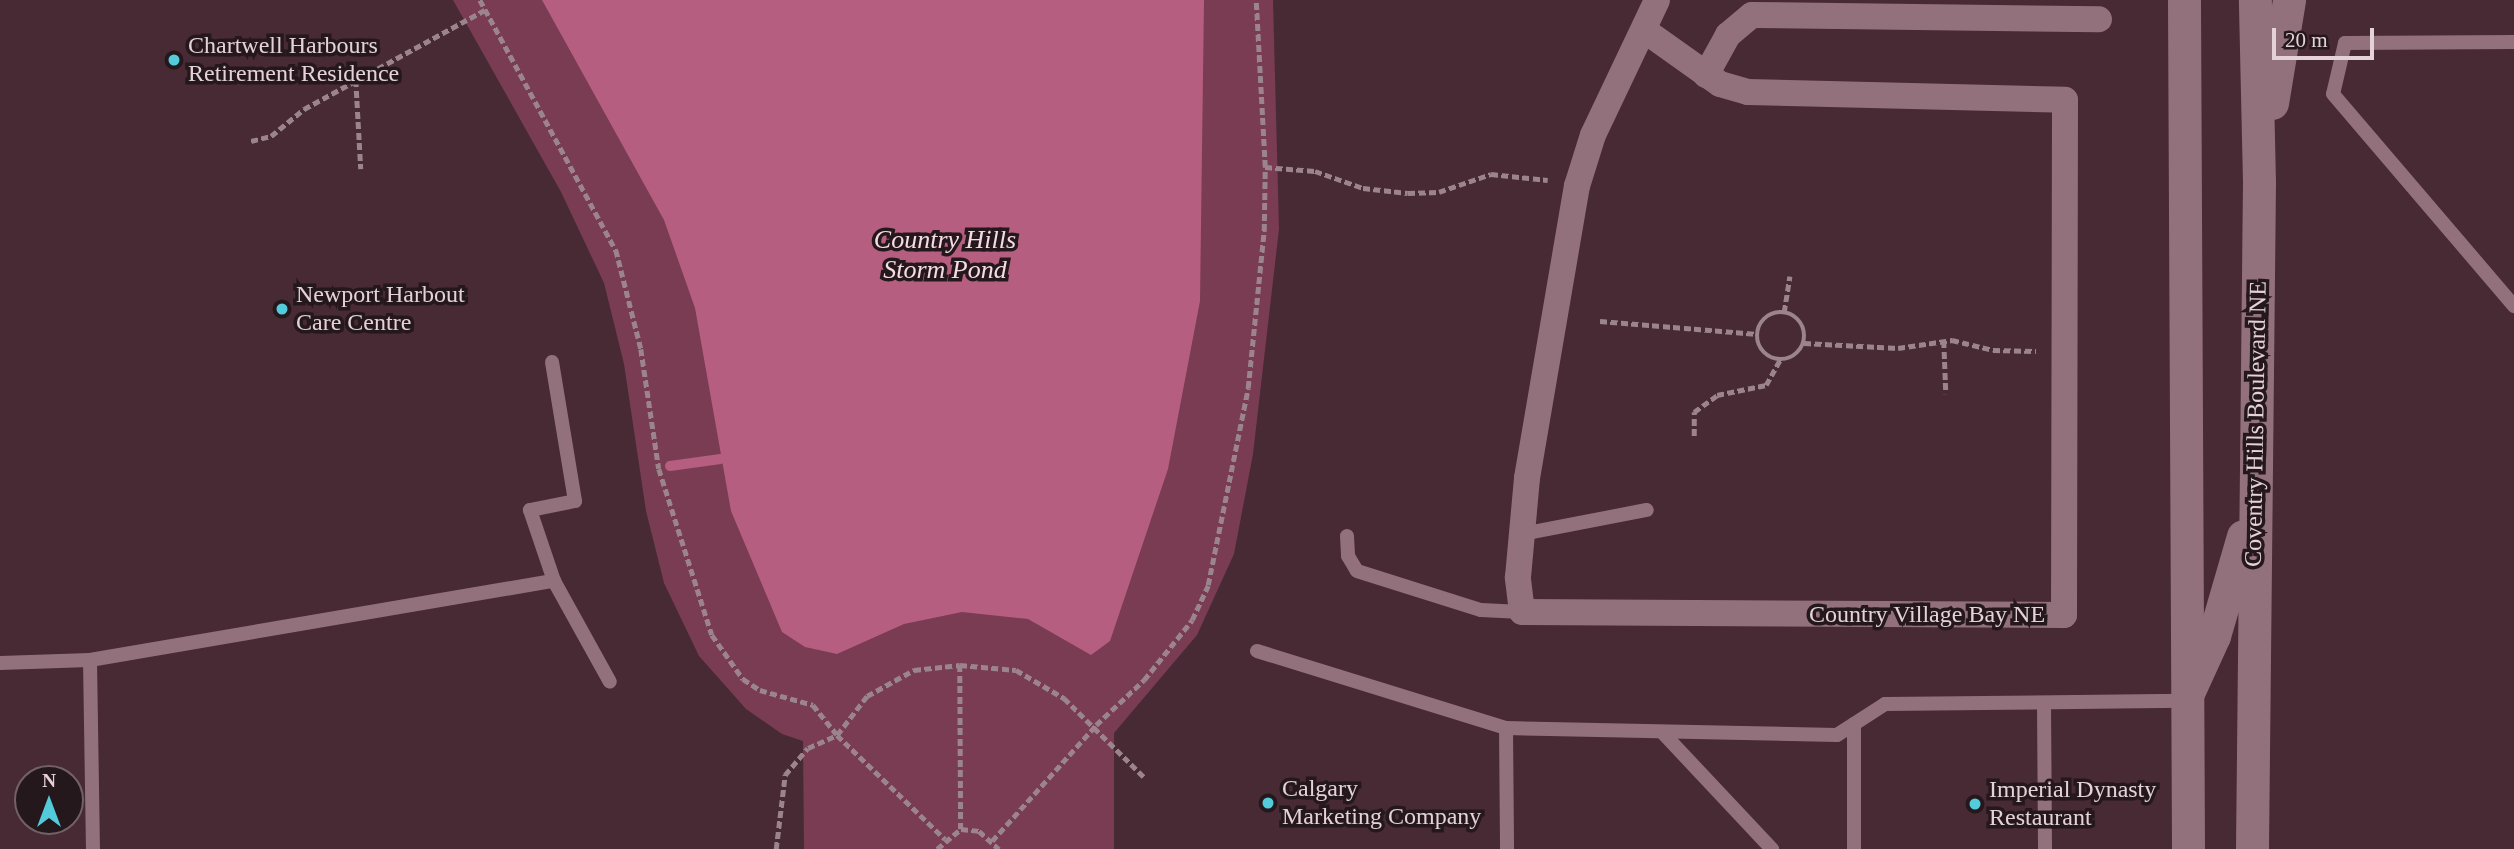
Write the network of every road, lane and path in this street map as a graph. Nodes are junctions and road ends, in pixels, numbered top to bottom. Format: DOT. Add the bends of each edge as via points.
graph roads {
  1 [pos="480,0"];
  2 [pos="1255,0"];
  3 [pos="1657,0"];
  4 [pos="2184,0"];
  5 [pos="2255,0"];
  6 [pos="2289,0"];
  7 [pos="485,10"];
  8 [pos="2099,19"];
  9 [pos="1644,30"];
  10 [pos="2514,42"];
  11 [pos="1706,75"];
  12 [pos="356,80"];
  13 [pos="251,141"];
  14 [pos="1265,167"];
  15 [pos="361,169"];
  16 [pos="2259,182"];
  17 [pos="1577,186"];
  18 [pos="1790,276"];
  19 [pos="2514,306"];
  20 [pos="1784,312"];
  21 [pos="1600,321"];
  22 [pos="1756,334"];
  23 [pos="1944,341"];
  24 [pos="1804,343"];
  25 [pos="2065,353"];
  26 [pos="1780,360"];
  27 [pos="552,362"];
  28 [pos="1946,394"];
  29 [pos="1694,436"];
  30 [pos="2255,496"];
  31 [pos="1647,510"];
  32 [pos="1522,534"];
  33 [pos="1347,536"];
  34 [pos="554,581"];
  35 [pos="1522,612"];
  36 [pos="1257,651"];
  37 [pos="90,660"];
  38 [pos="0,663"];
  39 [pos="960,665"];
  40 [pos="610,682"];
  41 [pos="2184,701"];
  42 [pos="2044,704"];
  43 [pos="1854,724"];
  44 [pos="1096,725"];
  45 [pos="1506,728"];
  46 [pos="1662,732"];
  47 [pos="837,735"];
  48 [pos="1146,779"];
  49 [pos="961,829"];
  50 [pos="945,839"];
  51 [pos="992,841"];
  52 [pos="93,849"];
  53 [pos="776,849"];
  54 [pos="937,849"];
  55 [pos="999,849"];
  56 [pos="1507,849"];
  57 [pos="1772,849"];
  58 [pos="1854,849"];
  59 [pos="2045,849"];
  60 [pos="2188,849"];
  61 [pos="2252,849"];
  1 -- 7 [label="path"];
  2 -- 14 [label="path"];
  3 -- 9 [label="street"];
  4 -- 41 [label="street"];
  5 -- 16 [label="street, Coventry Hills Boulevard NE"];
  6 -- 16 [label="street"];
  7 -- 12 [label="path"];
  7 -- 47 [label="path" via="616,250 641,349 660,469 712,635 743,679 760,690 813,705"];
  8 -- 11 [label="street" via="1752,15 1728,35"];
  9 -- 11 [label="street, Country Village Bay NE"];
  9 -- 17 [label="street" via="1593,135"];
  10 -- 19 [label="lane" via="2345,43 2333,94"];
  11 -- 25 [label="street, Country Village Bay NE" via="1748,92 2064,100"];
  12 -- 13 [label="path" via="304,109 271,136"];
  12 -- 15 [label="path"];
  14 -- 17 [label="path" via="1315,171 1363,188 1408,193 1439,192 1491,174 1517,174"];
  14 -- 44 [label="path" via="1248,388 1208,585 1192,620 1144,680"];
  16 -- 30 [label="street, Coventry Hills Boulevard NE"];
  17 -- 32 [label="street" via="1527,478"];
  18 -- 20 [label="path"];
  20 -- 22 [label="path" via="1763,320"];
  20 -- 24 [label="path" via="1803,326"];
  21 -- 22 [label="path"];
  22 -- 26 [label="path" via="1760,349"];
  23 -- 24 [label="path" via="1898,348"];
  23 -- 25 [label="path" via="1993,351"];
  23 -- 28 [label="path"];
  24 -- 26 [label="path" via="1795,355"];
  25 -- 35 [label="street, Country Village Bay NE" via="2064,615"];
  26 -- 29 [label="path" via="1766,385 1717,395 1694,412"];
  27 -- 34 [label="lane" via="575,501 530,510"];
  30 -- 41 [label="street" via="2214,636"];
  30 -- 61 [label="street, Coventry Hills Boulevard NE"];
  31 -- 32 [label="lane"];
  32 -- 35 [label="street" via="1518,577"];
  33 -- 35 [label="lane" via="1348,556 1357,571 1481,610"];
  34 -- 37 [label="lane"];
  34 -- 40 [label="lane"];
  36 -- 45 [label="lane"];
  37 -- 38 [label="lane"];
  37 -- 52 [label="lane"];
  39 -- 44 [label="path" via="1016,670 1064,698"];
  39 -- 47 [label="path" via="914,670 867,696"];
  39 -- 49 [label="path"];
  41 -- 42 [label="lane"];
  41 -- 60 [label="street"];
  42 -- 43 [label="lane" via="1885,704"];
  42 -- 59 [label="lane"];
  43 -- 46 [label="lane" via="1837,735"];
  43 -- 58 [label="lane"];
  44 -- 48 [label="path"];
  44 -- 51 [label="path"];
  45 -- 46 [label="lane"];
  45 -- 56 [label="lane"];
  46 -- 57 [label="lane"];
  47 -- 50 [label="path"];
  47 -- 53 [label="path" via="807,748 785,775"];
  49 -- 50 [label="path"];
  49 -- 51 [label="path" via="979,831"];
  50 -- 54 [label="path"];
  51 -- 55 [label="path"];
}
